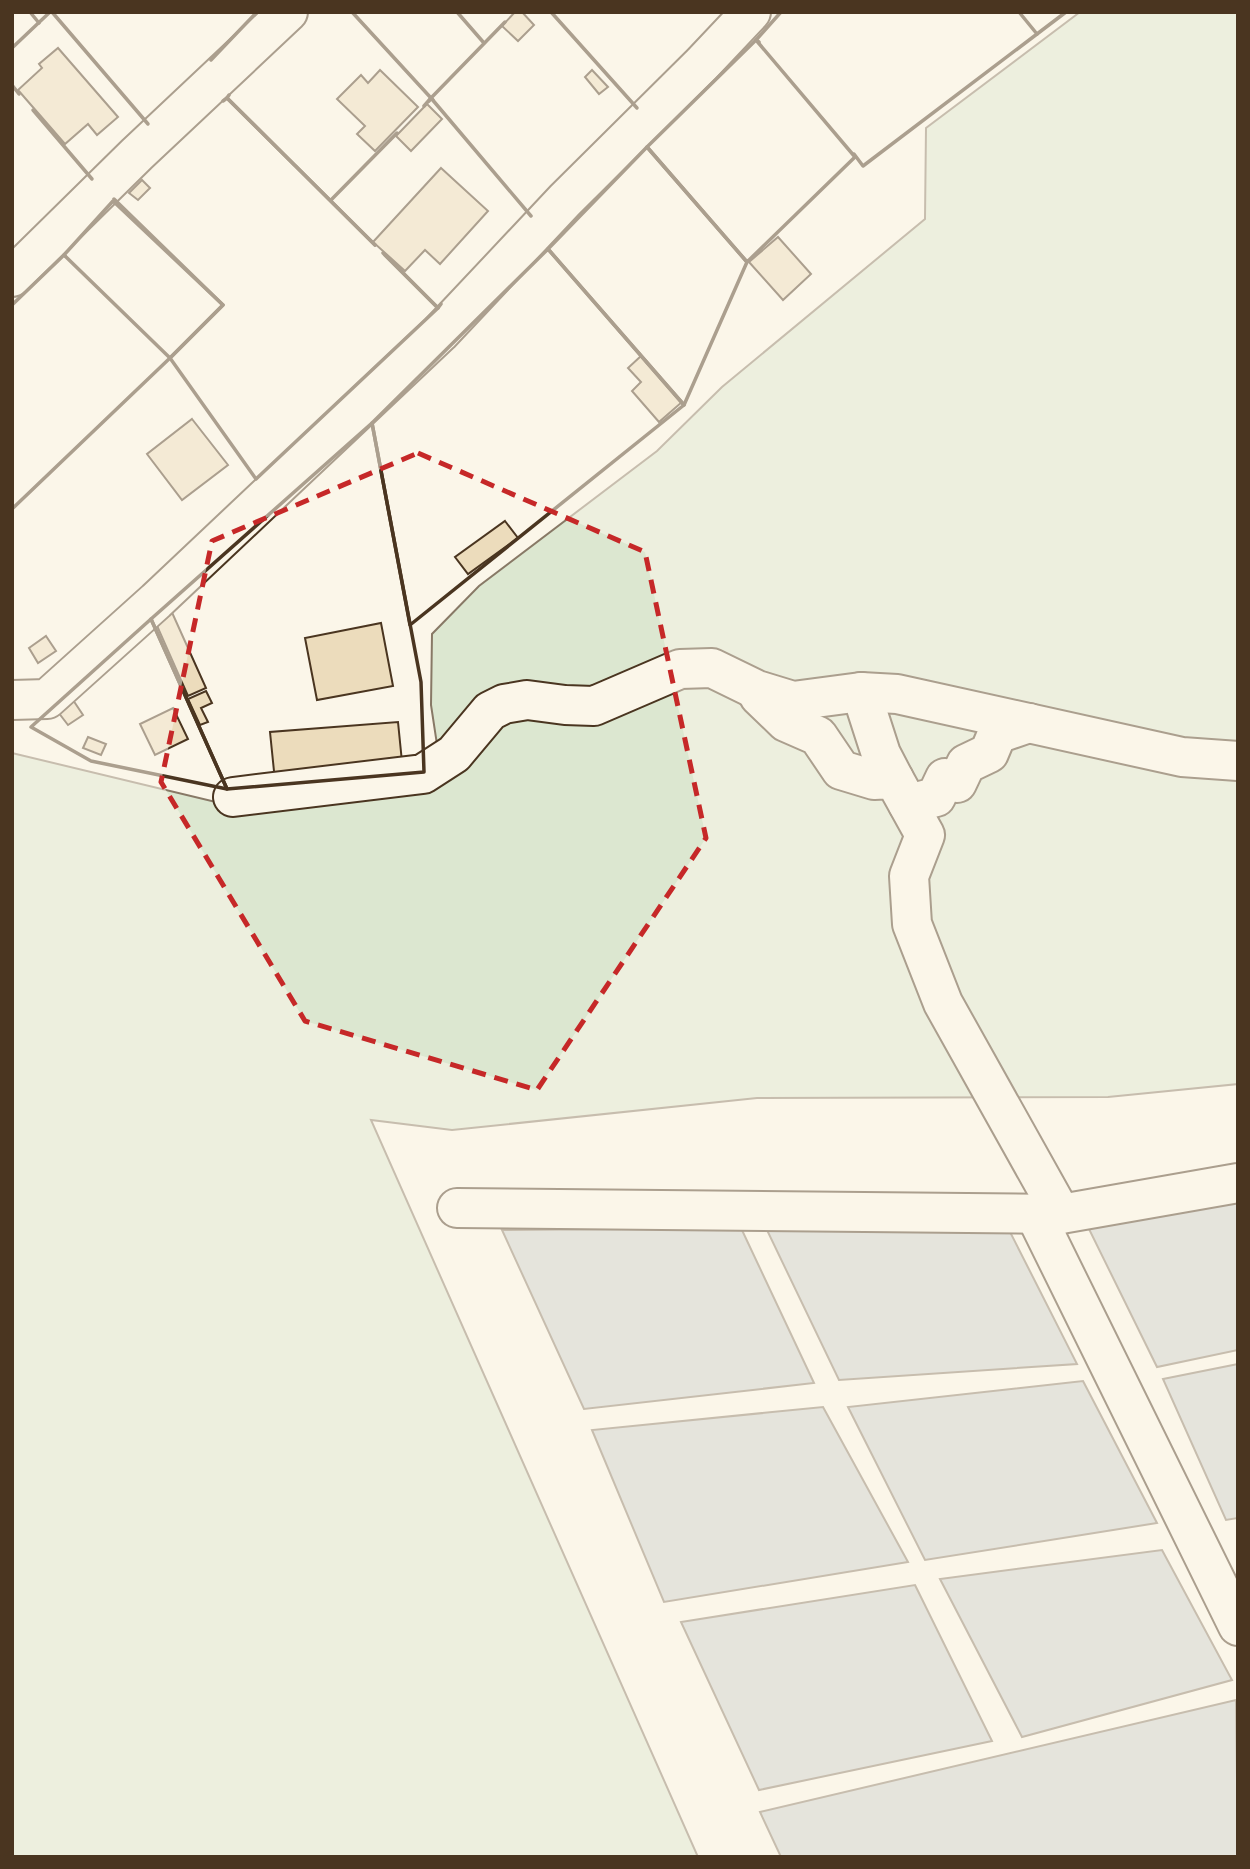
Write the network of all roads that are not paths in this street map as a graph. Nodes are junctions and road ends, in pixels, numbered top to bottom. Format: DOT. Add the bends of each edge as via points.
graph roads {
  1 [pos="288,12"];
  2 [pos="751,12"];
  3 [pos="12,277"];
  4 [pos="747,685"];
  5 [pos="860,692"];
  6 [pos="12,700"];
  7 [pos="1028,723"];
  8 [pos="1238,761"];
  9 [pos="901,791"];
  10 [pos="233,797"];
  11 [pos="1238,1182"];
  12 [pos="457,1208"];
  13 [pos="1048,1214"];
  14 [pos="1238,1626"];
  1 -- 3 [label="street"];
  2 -- 6 [label="street" via="440,333 166,592 47,699"];
  4 -- 5 [label="street" via="793,701"];
  4 -- 9 [label="street" via="786,722 818,736 841,770"];
  4 -- 10 [label="street" via="712,668 680,669 594,705 527,700 504,704 491,711 454,754 424,774"];
  5 -- 7 [label="street" via="897,694"];
  5 -- 9 [label="street" via="881,754"];
  7 -- 8 [label="street" via="1182,757"];
  7 -- 9 [label="street" via="997,734 989,753 966,764 957,783 945,778 936,797"];
  9 -- 13 [label="street" via="925,835 909,876 912,924 943,1003"];
  11 -- 13 [label="street"];
  12 -- 13 [label="street"];
  13 -- 14 [label="street"];
}
